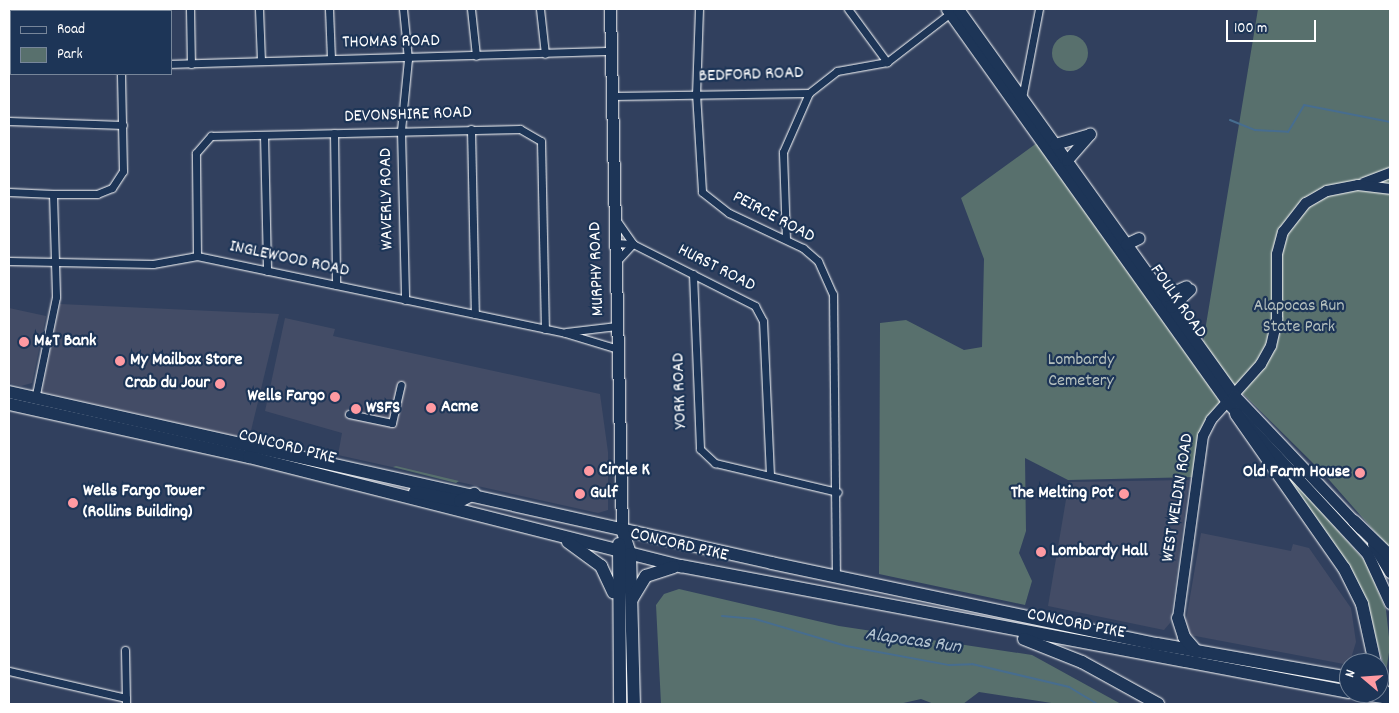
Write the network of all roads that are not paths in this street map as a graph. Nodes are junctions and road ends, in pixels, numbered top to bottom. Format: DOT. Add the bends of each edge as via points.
graph roads {
  1 [pos="190,9"];
  2 [pos="259,9"];
  3 [pos="329,9"];
  4 [pos="403,9"];
  5 [pos="471,9"];
  6 [pos="540,9"];
  7 [pos="610,9"];
  8 [pos="699,9"];
  9 [pos="848,9"];
  10 [pos="1039,9"];
  11 [pos="953,10"];
  12 [pos="611,51"];
  13 [pos="545,54"];
  14 [pos="476,56"];
  15 [pos="331,59"];
  16 [pos="408,59"];
  17 [pos="261,61"];
  18 [pos="887,62"];
  19 [pos="172,64"];
  20 [pos="191,64"];
  21 [pos="121,75"];
  22 [pos="809,92"];
  23 [pos="696,93"];
  24 [pos="612,96"];
  25 [pos="1022,98"];
  26 [pos="9,122"];
  27 [pos="122,124"];
  28 [pos="471,129"];
  29 [pos="401,131"];
  30 [pos="334,133"];
  31 [pos="264,135"];
  32 [pos="1055,144"];
  33 [pos="1066,160"];
  34 [pos="1390,173"];
  35 [pos="1358,185"];
  36 [pos="1390,187"];
  37 [pos="9,192"];
  38 [pos="53,194"];
  39 [pos="1092,205"];
  40 [pos="614,216"];
  41 [pos="1139,238"];
  42 [pos="786,239"];
  43 [pos="615,243"];
  44 [pos="633,244"];
  45 [pos="1126,244"];
  46 [pos="197,256"];
  47 [pos="9,261"];
  48 [pos="54,262"];
  49 [pos="615,263"];
  50 [pos="267,271"];
  51 [pos="693,274"];
  52 [pos="336,285"];
  53 [pos="1164,296"];
  54 [pos="406,300"];
  55 [pos="1171,307"];
  56 [pos="475,314"];
  57 [pos="617,326"];
  58 [pos="545,329"];
  59 [pos="560,332"];
  60 [pos="618,349"];
  61 [pos="401,385"];
  62 [pos="9,392"];
  63 [pos="1231,399"];
  64 [pos="35,403"];
  65 [pos="9,404"];
  66 [pos="348,414"];
  67 [pos="1236,414"];
  68 [pos="770,474"];
  69 [pos="358,484"];
  70 [pos="838,492"];
  71 [pos="474,494"];
  72 [pos="1354,521"];
  73 [pos="622,529"];
  74 [pos="555,535"];
  75 [pos="624,552"];
  76 [pos="1390,556"];
  77 [pos="681,566"];
  78 [pos="1390,572"];
  79 [pos="836,577"];
  80 [pos="617,601"];
  81 [pos="632,602"];
  82 [pos="1390,603"];
  83 [pos="1178,618"];
  84 [pos="972,624"];
  85 [pos="1156,644"];
  86 [pos="125,650"];
  87 [pos="1198,652"];
  88 [pos="1373,653"];
  89 [pos="1231,658"];
  90 [pos="9,671"];
  91 [pos="1229,672"];
  92 [pos="1339,676"];
  93 [pos="1339,690"];
  94 [pos="126,701"];
  95 [pos="620,704"];
  96 [pos="634,704"];
  97 [pos="1158,704"];
  1 -- 20 [label="street"];
  2 -- 17 [label="street"];
  3 -- 15 [label="street"];
  4 -- 16 [label="street, WAVERLY ROAD"];
  5 -- 14 [label="street"];
  6 -- 13 [label="street"];
  7 -- 12 [label="main road, MURPHY ROAD"];
  8 -- 23 [label="street, PEIRCE ROAD"];
  9 -- 18 [label="street"];
  10 -- 25 [label="street"];
  11 -- 18 [label="street, BEDFORD ROAD"];
  11 -- 25 [label="main road, FOULK ROAD"];
  11 -- 39 [label="main road, FOULK ROAD"];
  12 -- 13 [label="street, THOMAS ROAD"];
  12 -- 24 [label="main road, MURPHY ROAD"];
  13 -- 14 [label="street, THOMAS ROAD"];
  14 -- 16 [label="street, THOMAS ROAD"];
  15 -- 16 [label="street, THOMAS ROAD"];
  15 -- 17 [label="street, THOMAS ROAD"];
  16 -- 29 [label="street, WAVERLY ROAD"];
  17 -- 20 [label="street, THOMAS ROAD"];
  18 -- 22 [label="street, BEDFORD ROAD" via="837,71"];
  19 -- 20 [label="street, THOMAS ROAD"];
  21 -- 27 [label="street"];
  22 -- 23 [label="street, BEDFORD ROAD"];
  22 -- 42 [label="street" via="783,152"];
  23 -- 24 [label="street, BEDFORD ROAD"];
  23 -- 42 [label="street, PEIRCE ROAD" via="702,192 729,213"];
  24 -- 40 [label="main road, MURPHY ROAD"];
  25 -- 32 [label="main road, FOULK ROAD"];
  26 -- 27 [label="street"];
  27 -- 38 [label="street" via="123,171 112,188 83,195"];
  28 -- 29 [label="street, DEVONSHIRE ROAD"];
  28 -- 56 [label="street"];
  28 -- 58 [label="street, DEVONSHIRE ROAD" via="520,129 541,141"];
  29 -- 30 [label="street, DEVONSHIRE ROAD"];
  29 -- 54 [label="street, WAVERLY ROAD"];
  30 -- 31 [label="street, DEVONSHIRE ROAD"];
  30 -- 52 [label="street"];
  31 -- 46 [label="street, DEVONSHIRE ROAD" via="210,136 196,154"];
  31 -- 50 [label="street"];
  32 -- 33 [label="main road, FOULK ROAD"];
  32 -- 33 [label="main road" via="1090,134"];
  33 -- 39 [label="main road, FOULK ROAD"];
  34 -- 35 [label="street, WEST WELDIN ROAD"];
  34 -- 36 [label="street"];
  35 -- 36 [label="street, WEST WELDIN ROAD"];
  35 -- 63 [label="street, WEST WELDIN ROAD" via="1320,194 1289,222 1276,254 1274,339 1261,364"];
  37 -- 38 [label="street"];
  38 -- 48 [label="street"];
  39 -- 45 [label="main road, FOULK ROAD"];
  39 -- 63 [label="main road, FOULK ROAD"];
  40 -- 43 [label="main road, MURPHY ROAD"];
  40 -- 44 [label="street"];
  41 -- 45 [label="main road"];
  42 -- 70 [label="street, PEIRCE ROAD" via="818,261 833,294"];
  43 -- 44 [label="street, HURST ROAD"];
  43 -- 49 [label="main road, MURPHY ROAD"];
  44 -- 49 [label="street"];
  44 -- 51 [label="street, HURST ROAD"];
  45 -- 53 [label="main road, FOULK ROAD"];
  46 -- 48 [label="street, INGLEWOOD ROAD" via="153,264"];
  46 -- 50 [label="street, INGLEWOOD ROAD"];
  47 -- 48 [label="street, INGLEWOOD ROAD"];
  48 -- 64 [label="street" via="56,297"];
  49 -- 57 [label="main road, MURPHY ROAD"];
  50 -- 52 [label="street, INGLEWOOD ROAD"];
  51 -- 68 [label="street, HURST ROAD" via="746,298 764,321"];
  51 -- 68 [label="street, YORK ROAD" via="698,441 715,462"];
  52 -- 54 [label="street, INGLEWOOD ROAD"];
  53 -- 55 [label="main road, FOULK ROAD"];
  53 -- 55 [label="main road" via="1188,288"];
  54 -- 56 [label="street, INGLEWOOD ROAD"];
  55 -- 63 [label="main road, FOULK ROAD"];
  56 -- 58 [label="street, INGLEWOOD ROAD"];
  57 -- 59 [label="street, INGLEWOOD ROAD"];
  57 -- 60 [label="main road, MURPHY ROAD"];
  58 -- 59 [label="street, INGLEWOOD ROAD"];
  59 -- 60 [label="street, INGLEWOOD ROAD"];
  60 -- 73 [label="main road, MURPHY ROAD"];
  61 -- 66 [label="street" via="392,423"];
  62 -- 64 [label="highway, CONCORD PIKE"];
  63 -- 67 [label="main road, FOULK ROAD"];
  63 -- 72 [label="main road, FOULK ROAD"];
  63 -- 83 [label="street, WEST WELDIN ROAD" via="1203,436"];
  64 -- 65 [label="highway, CONCORD PIKE"];
  64 -- 69 [label="highway, CONCORD PIKE"];
  64 -- 71 [label="highway, CONCORD PIKE"];
  67 -- 82 [label="main road, FOULK ROAD" via="1359,542 1381,577"];
  67 -- 88 [label="highway" via="1344,568 1362,604"];
  68 -- 70 [label="street, YORK ROAD"];
  69 -- 71 [label="highway" via="460,501"];
  69 -- 74 [label="highway, CONCORD PIKE"];
  70 -- 79 [label="street, PEIRCE ROAD"];
  71 -- 73 [label="highway, CONCORD PIKE"];
  72 -- 76 [label="highway"];
  72 -- 78 [label="main road, FOULK ROAD"];
  73 -- 75 [label="highway"];
  73 -- 79 [label="highway, CONCORD PIKE"];
  74 -- 75 [label="highway, CONCORD PIKE"];
  74 -- 80 [label="highway" via="601,566"];
  75 -- 77 [label="highway, CONCORD PIKE"];
  75 -- 80 [label="highway"];
  75 -- 81 [label="highway"];
  77 -- 81 [label="highway" via="646,576"];
  77 -- 84 [label="highway, CONCORD PIKE"];
  79 -- 85 [label="highway, CONCORD PIKE"];
  80 -- 95 [label="highway"];
  81 -- 96 [label="highway"];
  83 -- 85 [label="highway" via="1173,633"];
  83 -- 87 [label="highway" via="1184,637"];
  84 -- 91 [label="highway, CONCORD PIKE"];
  84 -- 97 [label="highway" via="1055,650"];
  85 -- 87 [label="highway, CONCORD PIKE"];
  86 -- 94 [label="street"];
  87 -- 89 [label="highway, CONCORD PIKE"];
  89 -- 91 [label="street"];
  89 -- 92 [label="highway, CONCORD PIKE"];
  90 -- 94 [label="street"];
  91 -- 93 [label="highway, CONCORD PIKE"];
}
